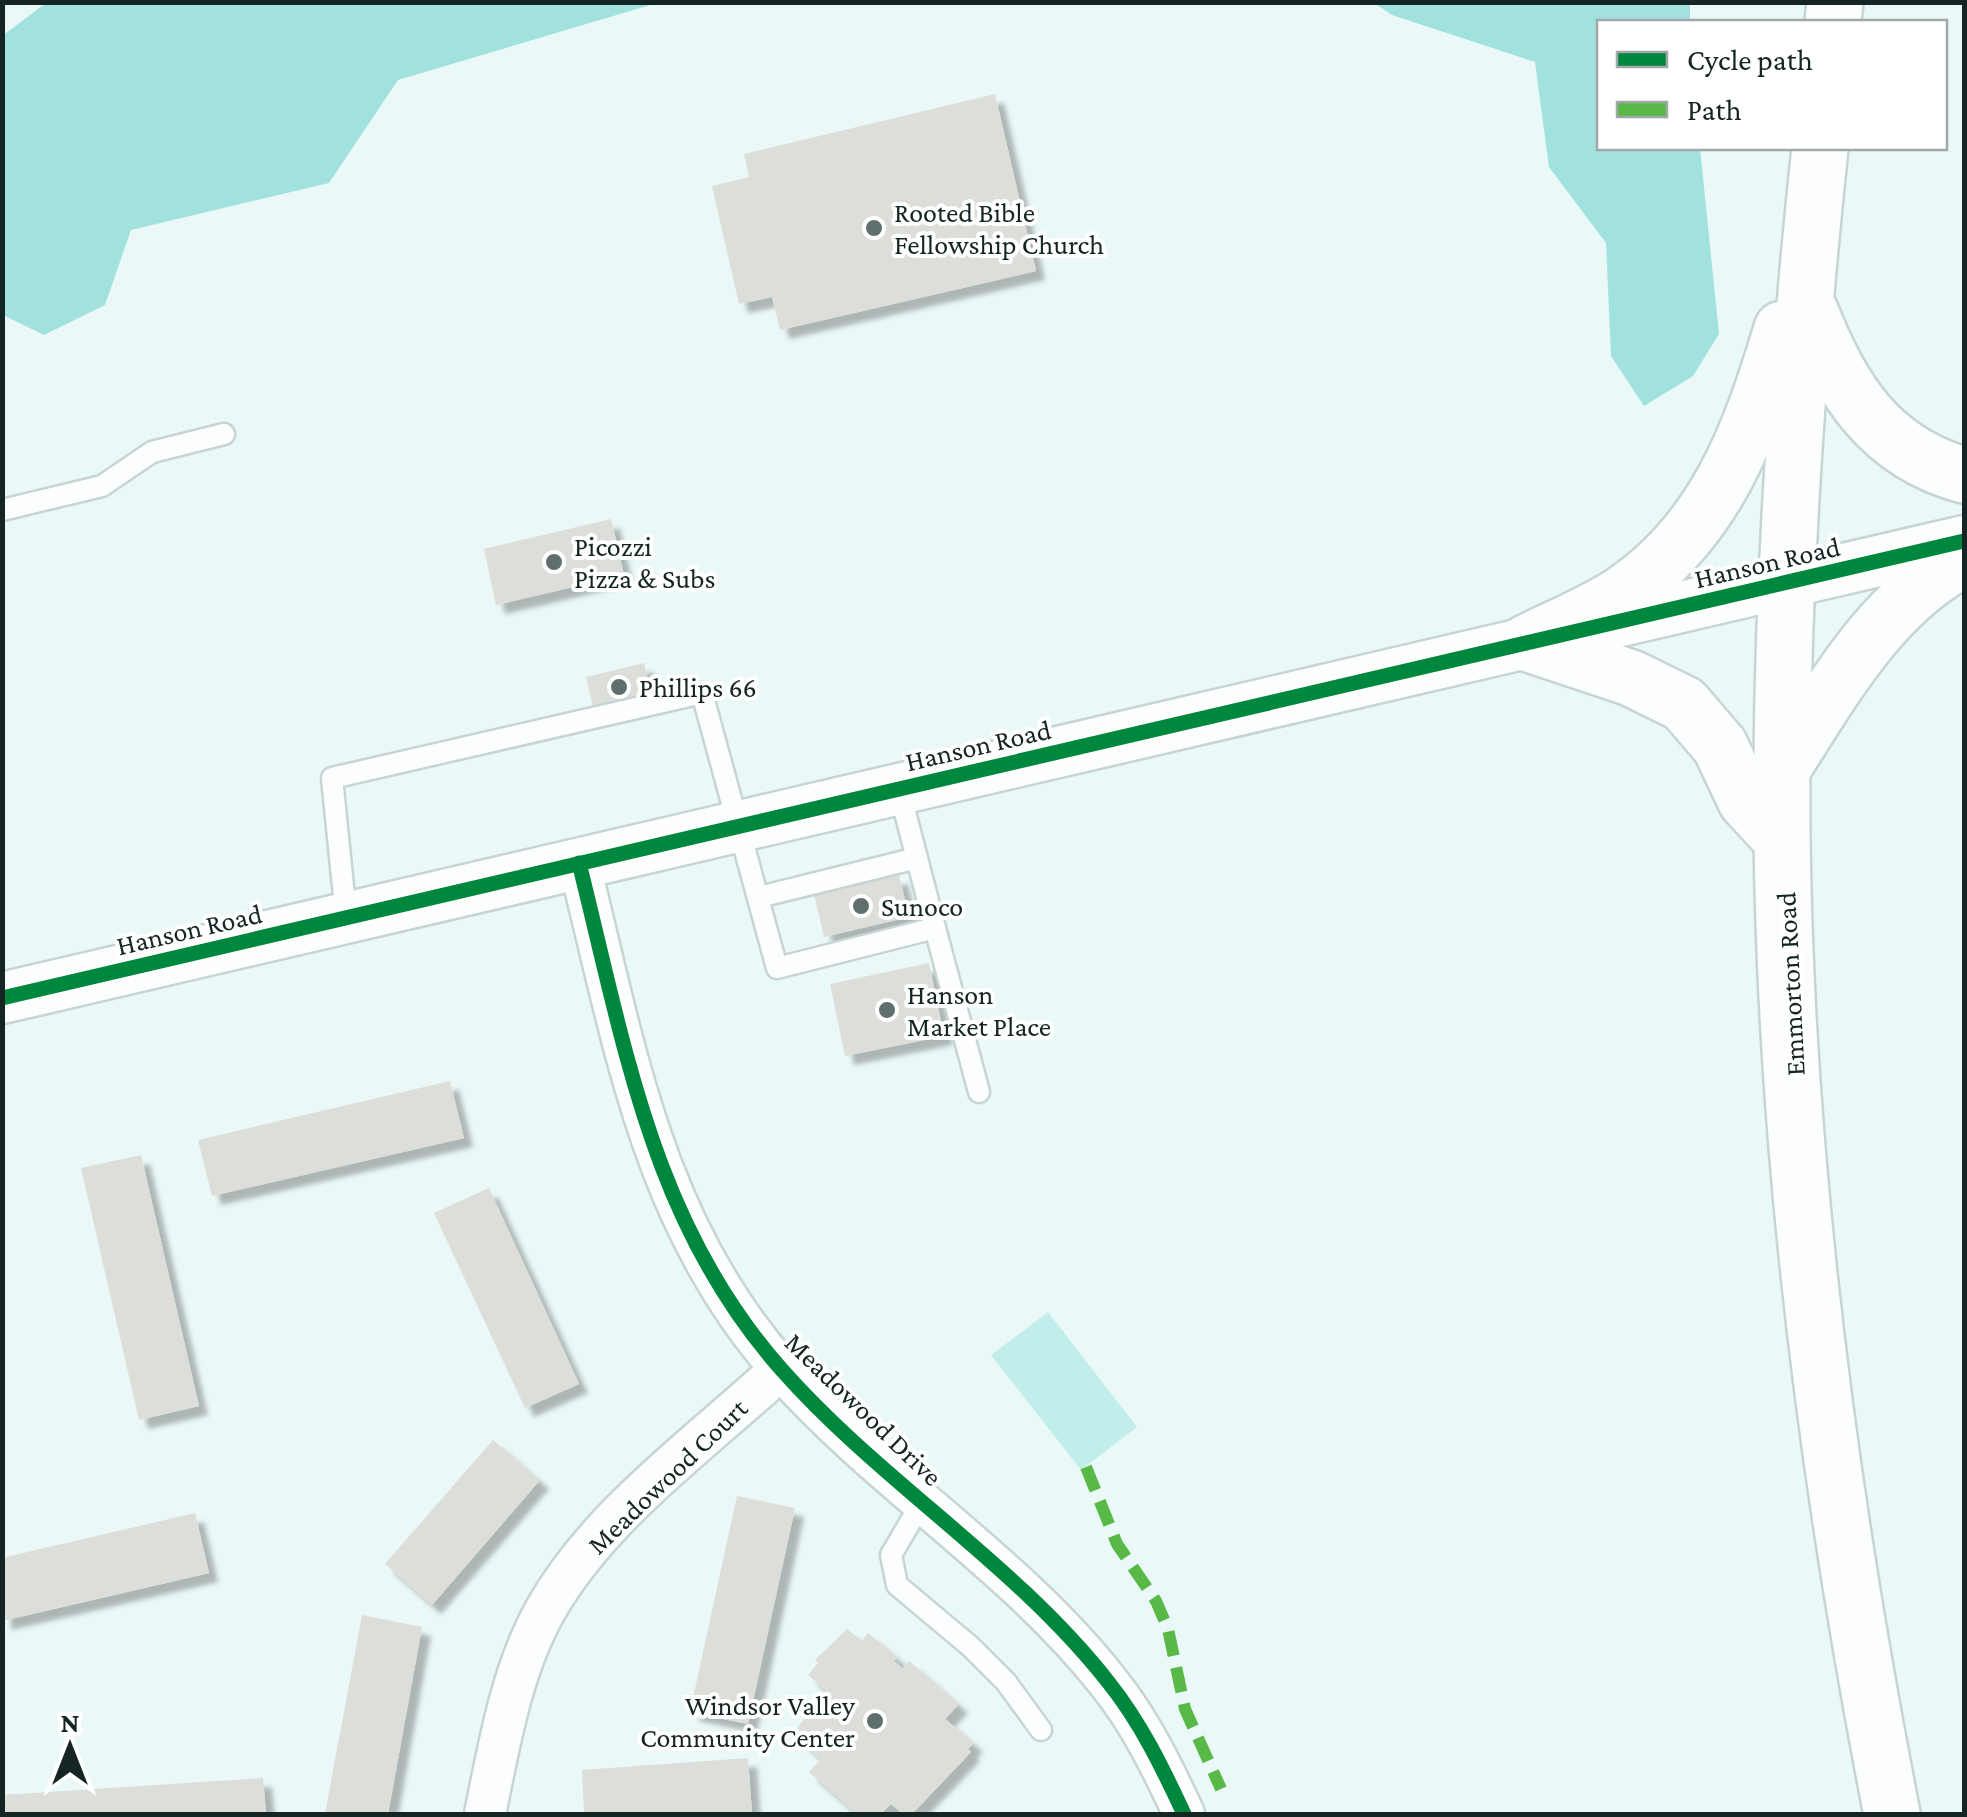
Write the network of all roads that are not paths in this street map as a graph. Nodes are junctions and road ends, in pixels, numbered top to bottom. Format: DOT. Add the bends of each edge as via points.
graph roads {
  1 [pos="1820,150"];
  2 [pos="1810,235"];
  3 [pos="1804,298"];
  4 [pos="224,434"];
  5 [pos="1964,475"];
  6 [pos="2,510"];
  7 [pos="1964,542"];
  8 [pos="1964,559"];
  9 [pos="1789,582"];
  10 [pos="1526,643"];
  11 [pos="1782,769"];
  12 [pos="900,789"];
  13 [pos="740,826"];
  14 [pos="1782,840"];
  15 [pos="917,858"];
  16 [pos="579,864"];
  17 [pos="758,897"];
  18 [pos="346,918"];
  19 [pos="935,928"];
  20 [pos="2,998"];
  21 [pos="979,1092"];
  22 [pos="781,1369"];
  23 [pos="922,1502"];
  24 [pos="1041,1730"];
  25 [pos="485,1814"];
  26 [pos="1184,1814"];
  27 [pos="1892,1814"];
  1 -- 2 [label="main road, Emmorton Road"];
  2 -- 3 [label="main road, Emmorton Road"];
  2 -- 10 [label="main road" via="1758,408 1699,523 1621,595"];
  3 -- 5 [label="main road" via="1830,363 1857,407 1887,439"];
  3 -- 9 [label="main road, Emmorton Road"];
  4 -- 6 [label="lane" via="152,452 102,486"];
  7 -- 9 [label="street, Hanson Road"];
  8 -- 11 [label="main road" via="1910,597 1873,634"];
  9 -- 10 [label="street, Hanson Road"];
  9 -- 11 [label="main road, Emmorton Road"];
  10 -- 12 [label="street, Hanson Road"];
  10 -- 14 [label="main road" via="1631,678 1684,704 1720,746 1746,801"];
  11 -- 14 [label="main road, Emmorton Road"];
  12 -- 13 [label="street, Hanson Road"];
  12 -- 15 [label="lane"];
  13 -- 16 [label="street, Hanson Road"];
  13 -- 17 [label="lane"];
  13 -- 18 [label="lane" via="702,693 332,778"];
  14 -- 27 [label="main road, Emmorton Road" via="1816,1349"];
  15 -- 17 [label="lane"];
  15 -- 19 [label="lane"];
  16 -- 18 [label="street, Hanson Road"];
  16 -- 22 [label="street, Meadowood Drive" via="665,1184 681,1221"];
  17 -- 19 [label="lane" via="776,968"];
  18 -- 20 [label="street, Hanson Road"];
  19 -- 21 [label="lane"];
  22 -- 23 [label="street, Meadowood Drive"];
  22 -- 25 [label="street, Meadowood Court" via="570,1572 526,1652"];
  23 -- 24 [label="lane" via="891,1555 897,1586 971,1647"];
  23 -- 26 [label="street, Meadowood Drive" via="1109,1682"];
}
